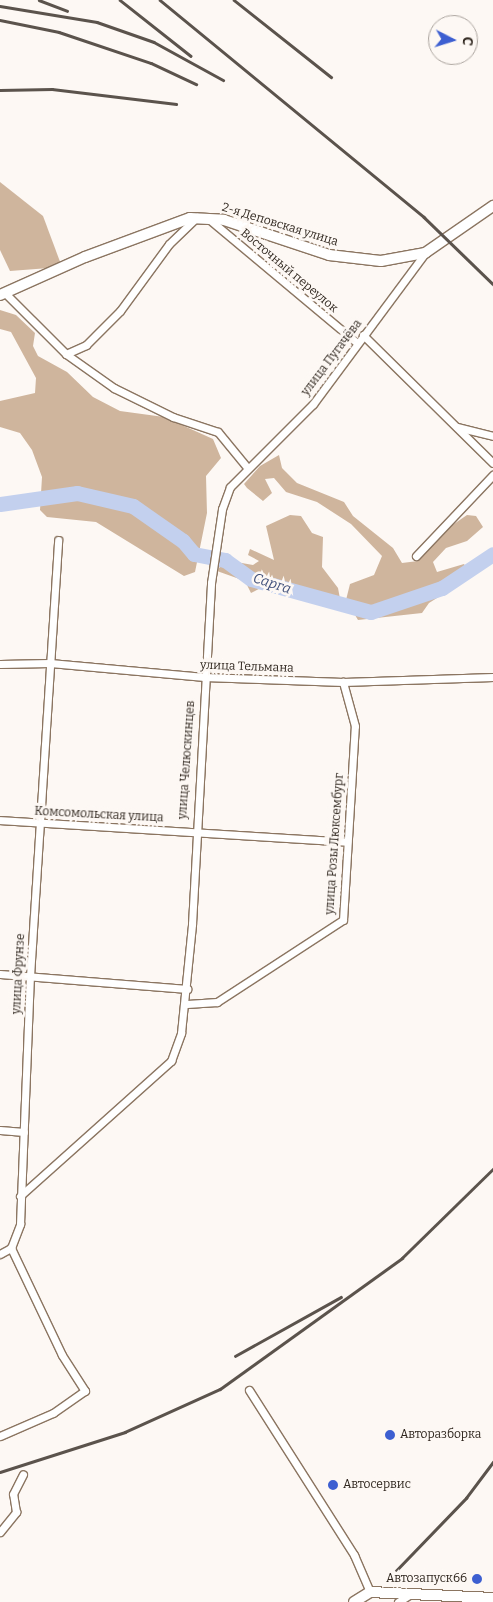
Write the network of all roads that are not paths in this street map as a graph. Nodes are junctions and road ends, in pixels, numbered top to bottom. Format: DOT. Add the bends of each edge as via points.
graph roads {
  1 [pos="493,206"];
  2 [pos="202,217"];
  3 [pos="424,253"];
  4 [pos="2,294"];
  5 [pos="363,335"];
  6 [pos="358,343"];
  7 [pos="66,354"];
  8 [pos="456,427"];
  9 [pos="493,436"];
  10 [pos="493,463"];
  11 [pos="246,466"];
  12 [pos="493,475"];
  13 [pos="58,540"];
  14 [pos="416,556"];
  15 [pos="50,663"];
  16 [pos="0,664"];
  17 [pos="204,677"];
  18 [pos="493,677"];
  19 [pos="343,682"];
  20 [pos="0,820"];
  21 [pos="40,823"];
  22 [pos="194,832"];
  23 [pos="347,842"];
  24 [pos="0,974"];
  25 [pos="30,976"];
  26 [pos="186,989"];
  27 [pos="187,1004"];
  28 [pos="0,1130"];
  29 [pos="24,1132"];
  30 [pos="20,1196"];
  31 [pos="11,1248"];
  32 [pos="0,1254"];
  33 [pos="249,1390"];
  34 [pos="0,1436"];
  35 [pos="23,1474"];
  36 [pos="0,1532"];
  37 [pos="370,1592"];
  38 [pos="410,1595"];
  39 [pos="493,1598"];
  40 [pos="455,1600"];
  41 [pos="354,1602"];
  42 [pos="398,1602"];
  1 -- 3 [label="street, 2-я Деповская улица"];
  2 -- 3 [label="street, 2-я Деповская улица" via="329,255 382,261"];
  2 -- 4 [label="street" via="85,257"];
  2 -- 6 [label="street, Восточный переулок"];
  2 -- 7 [label="street" via="169,244 120,311 86,345"];
  3 -- 5 [label="street, улица Пугачёва"];
  4 -- 7 [label="street"];
  5 -- 6 [label="street, улица Пугачёва"];
  5 -- 8 [label="street"];
  6 -- 11 [label="street, улица Пугачёва" via="313,404 265,454"];
  7 -- 11 [label="street" via="114,388 173,418 218,432"];
  8 -- 9 [label="street"];
  8 -- 10 [label="street"];
  11 -- 17 [label="street, улица Челюскинцев" via="230,487 216,545"];
  12 -- 14 [label="street"];
  13 -- 15 [label="street, улица Фрунзе"];
  15 -- 16 [label="street, улица Тельмана"];
  15 -- 17 [label="street, улица Тельмана"];
  15 -- 21 [label="street, улица Фрунзе"];
  17 -- 19 [label="street, улица Тельмана"];
  17 -- 22 [label="street, улица Челюскинцев"];
  18 -- 19 [label="street, улица Тельмана"];
  19 -- 23 [label="street, улица Розы Люксембург" via="355,726"];
  20 -- 21 [label="street, Комсомольская улица"];
  21 -- 22 [label="street, Комсомольская улица"];
  21 -- 25 [label="street, улица Фрунзе"];
  22 -- 23 [label="street, Комсомольская улица"];
  22 -- 26 [label="street, улица Челюскинцев"];
  23 -- 27 [label="street, улица Розы Люксембург" via="343,920 218,1002"];
  24 -- 25 [label="street"];
  25 -- 26 [label="street"];
  25 -- 29 [label="street, улица Фрунзе"];
  26 -- 27 [label="street, улица Челюскинцев"];
  27 -- 30 [label="street, улица Челюскинцев" via="171,1060"];
  28 -- 29 [label="street"];
  29 -- 30 [label="street, улица Фрунзе"];
  30 -- 31 [label="street, улица Фрунзе" via="20,1224"];
  31 -- 32 [label="street"];
  31 -- 34 [label="street" via="62,1355 85,1391 53,1413"];
  33 -- 37 [label="street" via="354,1554"];
  35 -- 36 [label="street" via="13,1494 16,1512"];
  37 -- 38 [label="street"];
  37 -- 41 [label="street"];
  38 -- 40 [label="street"];
  38 -- 42 [label="street"];
  39 -- 40 [label="street"];
}
